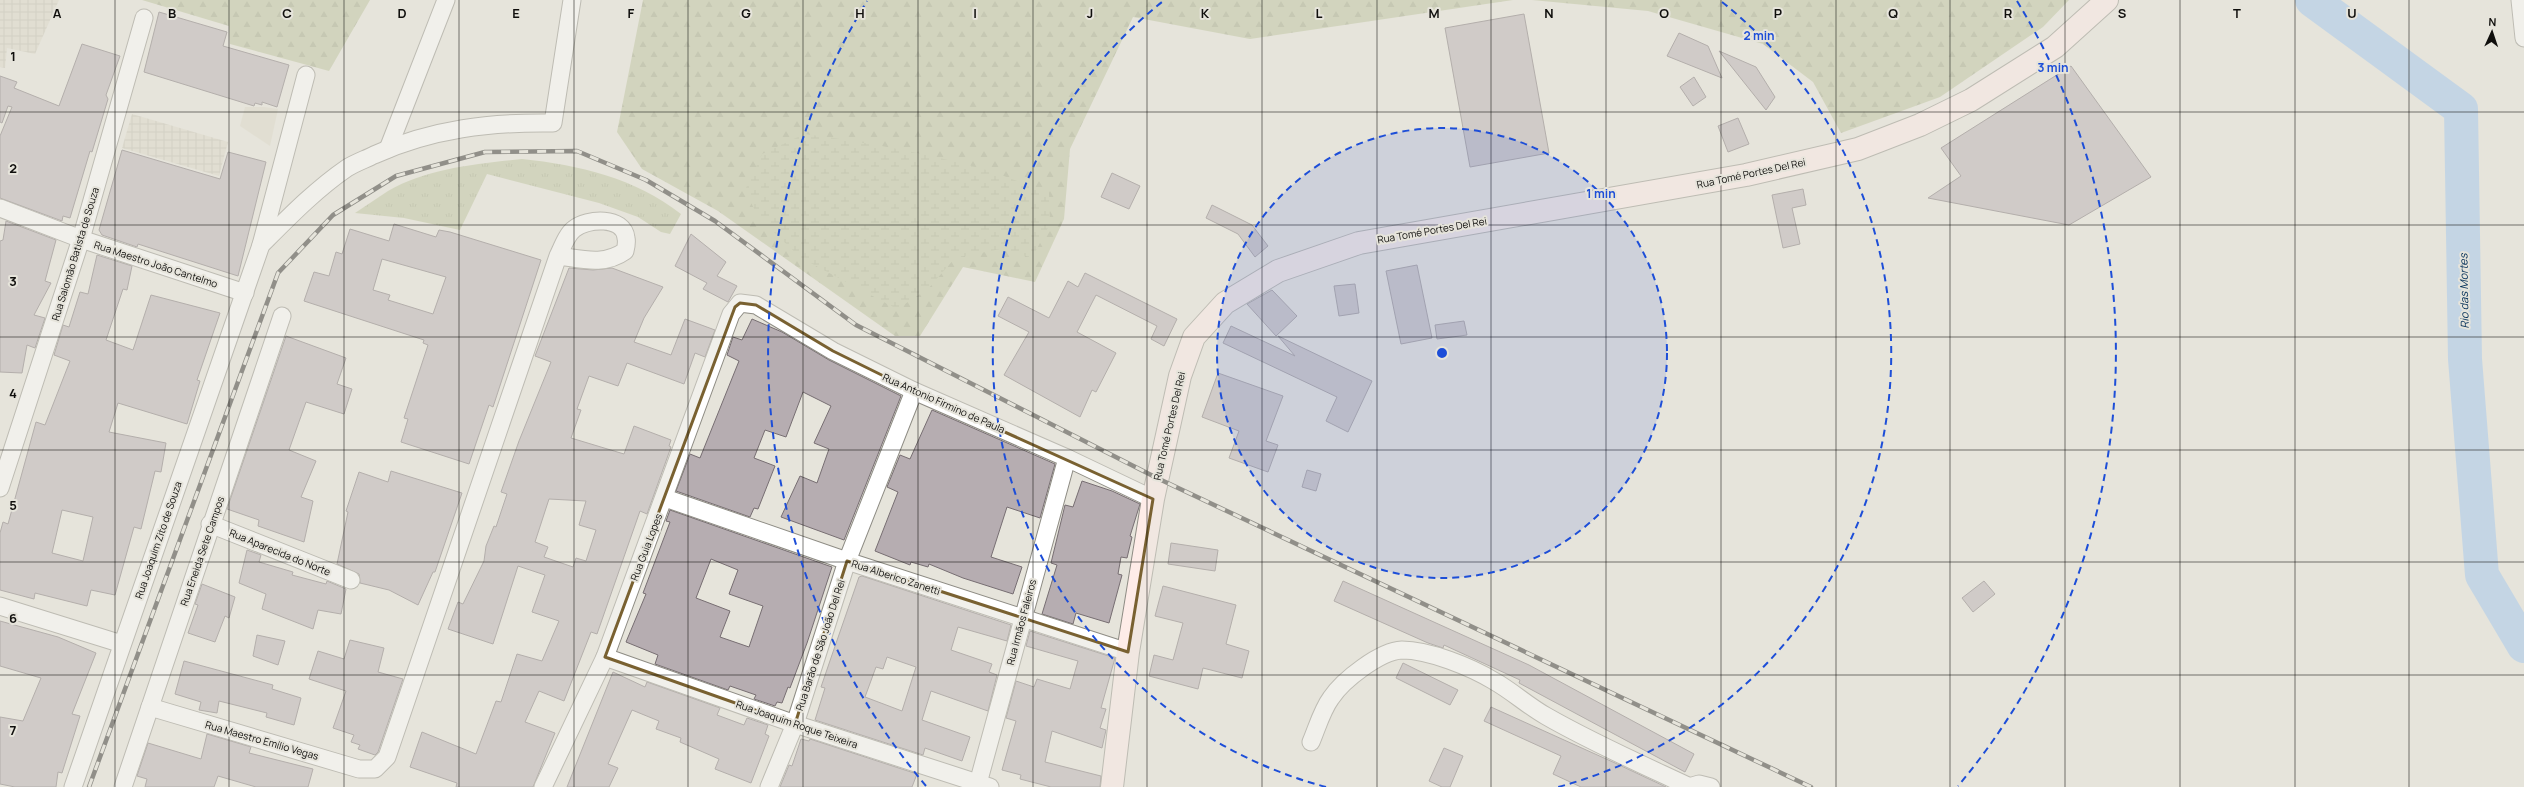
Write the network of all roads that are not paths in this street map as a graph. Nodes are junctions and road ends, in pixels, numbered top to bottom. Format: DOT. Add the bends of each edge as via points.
graph roads {
  1 [pos="446,0"];
  2 [pos="572,0"];
  3 [pos="2107,0"];
  4 [pos="2520,0"];
  5 [pos="144,18"];
  6 [pos="2524,38"];
  7 [pos="306,75"];
  8 [pos="388,148"];
  9 [pos="0,208"];
  10 [pos="81,239"];
  11 [pos="261,245"];
  12 [pos="558,256"];
  13 [pos="246,293"];
  14 [pos="740,303"];
  15 [pos="282,316"];
  16 [pos="914,391"];
  17 [pos="1067,458"];
  18 [pos="0,488"];
  19 [pos="665,498"];
  20 [pos="1153,499"];
  21 [pos="210,524"];
  22 [pos="847,561"];
  23 [pos="351,580"];
  24 [pos="0,606"];
  25 [pos="1021,619"];
  26 [pos="122,644"];
  27 [pos="1128,652"];
  28 [pos="605,657"];
  29 [pos="150,707"];
  30 [pos="795,724"];
  31 [pos="1311,742"];
  32 [pos="981,786"];
  33 [pos="72,787"];
  34 [pos="123,787"];
  35 [pos="543,787"];
  36 [pos="769,787"];
  37 [pos="1112,787"];
  38 [pos="1690,787"];
  39 [pos="1711,787"];
  1 -- 8 [label="street"];
  2 -- 8 [label="street" via="553,123 505,122 442,131"];
  3 -- 20 [label="main road, Rua Tomé Portes Del Rei" via="2055,47 1971,100 1920,125 1858,149 1746,176 1359,243 1278,271 1225,303 1194,338 1180,376"];
  4 -- 6 [label="street"];
  5 -- 10 [label="street, Rua Salomão Batista de Souza"];
  7 -- 11 [label="street, Rua Joaquim Zito de Souza"];
  8 -- 11 [label="street" via="348,167 306,200"];
  9 -- 10 [label="street, Rua Maestro João Cantelmo"];
  10 -- 13 [label="street, Rua Maestro João Cantelmo"];
  10 -- 18 [label="street, Rua Salomão Batista de Souza"];
  11 -- 13 [label="street, Rua Joaquim Zito de Souza"];
  12 -- 29 [label="street, Rua Maestro Emílio Vegas" via="388,757 376,769 359,769"];
  13 -- 26 [label="street, Rua Joaquim Zito de Souza"];
  14 -- 16 [label="street, Rua Antonio Firmino de Paula" via="756,305 833,351"];
  14 -- 19 [label="street, Rua Guia Lopes" via="731,314"];
  15 -- 21 [label="street, Rua Eneida Sete Campos"];
  16 -- 17 [label="street, Rua Antonio Firmino de Paula"];
  16 -- 22 [label="street, Rua Barão de São João Del Rei"];
  17 -- 20 [label="street, Rua Antonio Firmino de Paula"];
  17 -- 25 [label="street, Rua Irmãos Faleiros"];
  19 -- 22 [label="street, Rua Alberico Zanetti"];
  19 -- 28 [label="street, Rua Guia Lopes"];
  20 -- 27 [label="main road, Rua Tomé Portes Del Rei"];
  21 -- 23 [label="street, Rua Aparecida do Norte"];
  21 -- 29 [label="street, Rua Eneida Sete Campos"];
  22 -- 25 [label="street, Rua Alberico Zanetti"];
  22 -- 30 [label="street, Rua Barão de São João Del Rei"];
  24 -- 26 [label="street"];
  25 -- 27 [label="street, Rua Alberico Zanetti"];
  25 -- 32 [label="street, Rua Irmãos Faleiros"];
  26 -- 33 [label="street, Rua Joaquim Zito de Souza"];
  27 -- 37 [label="main road, Rua Tomé Portes Del Rei"];
  28 -- 30 [label="street, Rua Joaquim Roque Teixeira"];
  28 -- 35 [label="street, Rua Guia Lopes"];
  29 -- 34 [label="street, Rua Eneida Sete Campos"];
  30 -- 32 [label="street, Rua Joaquim Roque Teixeira"];
  30 -- 36 [label="street, Rua Barão de São João Del Rei"];
  31 -- 38 [label="street" via="1331,698 1354,673 1379,658 1401,650 1421,652 1460,665 1494,681 1527,705 1580,736"];
  38 -- 39 [label="street" via="1699,784"];
}
